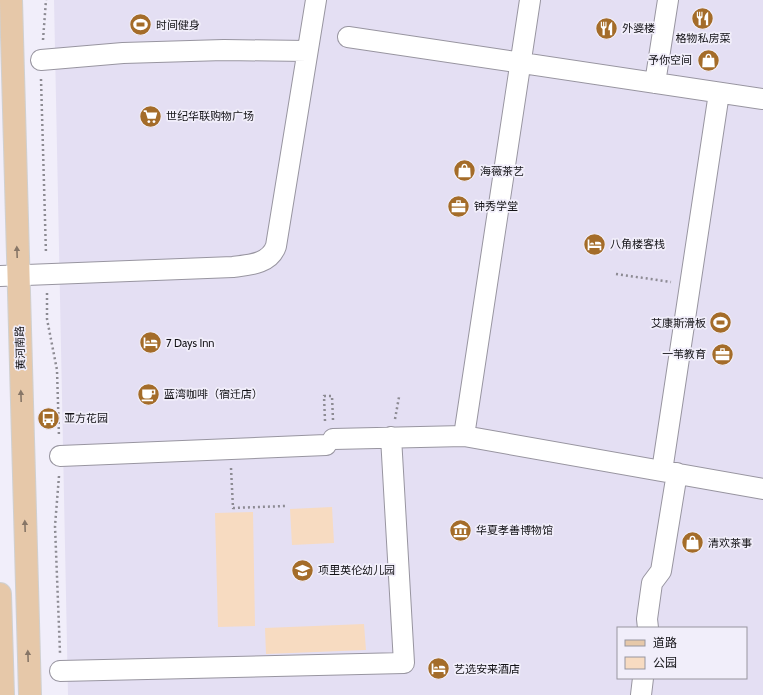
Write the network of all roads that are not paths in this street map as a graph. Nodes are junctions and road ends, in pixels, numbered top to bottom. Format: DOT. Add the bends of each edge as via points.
graph roads {
  1 [pos="11,0"];
  2 [pos="316,0"];
  3 [pos="530,0"];
  4 [pos="668,0"];
  5 [pos="348,37"];
  6 [pos="307,51"];
  7 [pos="41,60"];
  8 [pos="521,62"];
  9 [pos="655,83"];
  10 [pos="719,93"];
  11 [pos="763,99"];
  12 [pos="9,275"];
  13 [pos="464,436"];
  14 [pos="392,437"];
  15 [pos="60,456"];
  16 [pos="670,472"];
  17 [pos="763,489"];
  18 [pos="0,594"];
  19 [pos="648,627"];
  20 [pos="60,671"];
  21 [pos="643,679"];
  22 [pos="2,694"];
  23 [pos="30,695"];
  24 [pos="641,695"];
  12 -- 1 [label="main road, 黄河南路, one-way"];
  2 -- 6 [label="street"];
  3 -- 8 [label="street"];
  4 -- 9 [label="street"];
  5 -- 8 [label="street"];
  6 -- 7 [label="street" via="123,53"];
  6 -- 12 [label="street" via="276,246 270,256 257,263 233,267"];
  8 -- 9 [label="street"];
  8 -- 13 [label="street"];
  9 -- 10 [label="street"];
  10 -- 11 [label="street"];
  10 -- 16 [label="street" via="690,285"];
  23 -- 12 [label="main road, 黄河南路, one-way"];
  13 -- 14 [label="street"];
  13 -- 16 [label="street"];
  14 -- 15 [label="street" via="230,449"];
  14 -- 20 [label="street" via="404,663"];
  16 -- 17 [label="street"];
  16 -- 19 [label="street" via="661,571 652,583"];
  18 -- 22 [label="main road"];
  21 -- 24 [label="street"];
}
